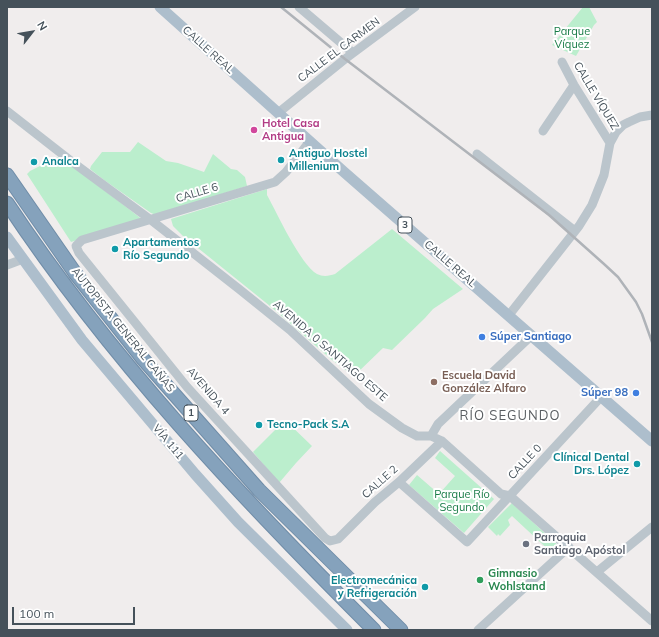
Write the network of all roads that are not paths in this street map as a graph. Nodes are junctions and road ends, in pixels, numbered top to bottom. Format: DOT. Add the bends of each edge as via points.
graph roads {
  1 [pos="160,7"];
  2 [pos="298,7"];
  3 [pos="416,7"];
  4 [pos="353,54"];
  5 [pos="562,62"];
  6 [pos="574,86"];
  7 [pos="7,111"];
  8 [pos="278,113"];
  9 [pos="652,115"];
  10 [pos="543,131"];
  11 [pos="310,141"];
  12 [pos="610,143"];
  13 [pos="477,154"];
  14 [pos="7,175"];
  15 [pos="7,203"];
  16 [pos="151,220"];
  17 [pos="575,230"];
  18 [pos="7,236"];
  19 [pos="76,246"];
  20 [pos="23,259"];
  21 [pos="7,265"];
  22 [pos="509,315"];
  23 [pos="532,336"];
  24 [pos="601,397"];
  25 [pos="431,436"];
  26 [pos="442,441"];
  27 [pos="652,441"];
  28 [pos="399,482"];
  29 [pos="510,496"];
  30 [pos="652,527"];
  31 [pos="334,541"];
  32 [pos="569,547"];
  33 [pos="597,572"];
  34 [pos="360,616"];
  35 [pos="652,621"];
  36 [pos="347,630"];
  37 [pos="359,630"];
  38 [pos="374,630"];
  39 [pos="401,630"];
  40 [pos="478,630"];
  1 -- 8 [label="main road, CALLE REAL / 3"];
  2 -- 4 [label="street"];
  3 -- 4 [label="street, CALLE EL CARMEN"];
  4 -- 8 [label="street, CALLE EL CARMEN"];
  5 -- 6 [label="street, CALLE VÍQUEZ"];
  6 -- 10 [label="street"];
  6 -- 12 [label="street, CALLE VÍQUEZ"];
  7 -- 16 [label="street, AVENIDA 0 SANTIAGO ESTE"];
  8 -- 11 [label="main road, CALLE REAL / 3"];
  9 -- 12 [label="street" via="640,117 623,125"];
  11 -- 16 [label="street, CALLE 6" via="275,182"];
  11 -- 22 [label="main road, CALLE REAL / 3"];
  12 -- 17 [label="street" via="598,193"];
  13 -- 17 [label="street"];
  14 -- 39 [label="highway, AUTOPISTA GENERAL CAÑAS / 1" via="76,273 143,359 259,490"];
  15 -- 34 [label="highway, AUTOPISTA GENERAL CAÑAS / 1" via="68,291 131,369 292,548"];
  16 -- 19 [label="street, CALLE 6" via="82,240"];
  16 -- 25 [label="street, AVENIDA 0 SANTIAGO ESTE" via="290,330 369,404 417,436"];
  17 -- 22 [label="street"];
  18 -- 20 [label="main road, VÍA 111"];
  19 -- 31 [label="street, AVENIDA 4" via="187,387 325,538"];
  20 -- 21 [label="street"];
  20 -- 36 [label="main road, VÍA 111" via="82,340 161,434 238,522"];
  22 -- 23 [label="main road, CALLE REAL / 3"];
  23 -- 24 [label="main road, CALLE REAL / 3"];
  23 -- 25 [label="street" via="438,424"];
  24 -- 27 [label="main road, CALLE REAL / 3"];
  24 -- 29 [label="street, CALLE 0"];
  25 -- 26 [label="street, AVENIDA 0 SANTIAGO ESTE"];
  26 -- 28 [label="street, CALLE 2"];
  26 -- 29 [label="street, AVENIDA 0 SANTIAGO ESTE" via="502,494"];
  28 -- 29 [label="street, CALLE 0" via="467,542"];
  28 -- 31 [label="street, CALLE 2"];
  29 -- 32 [label="street, AVENIDA 0 SANTIAGO ESTE"];
  30 -- 33 [label="street"];
  32 -- 33 [label="street, AVENIDA 0 SANTIAGO ESTE"];
  32 -- 40 [label="street"];
  33 -- 35 [label="street, AVENIDA 0 SANTIAGO ESTE"];
  34 -- 37 [label="highway"];
  34 -- 38 [label="highway, AUTOPISTA GENERAL CAÑAS / 1"];
}
